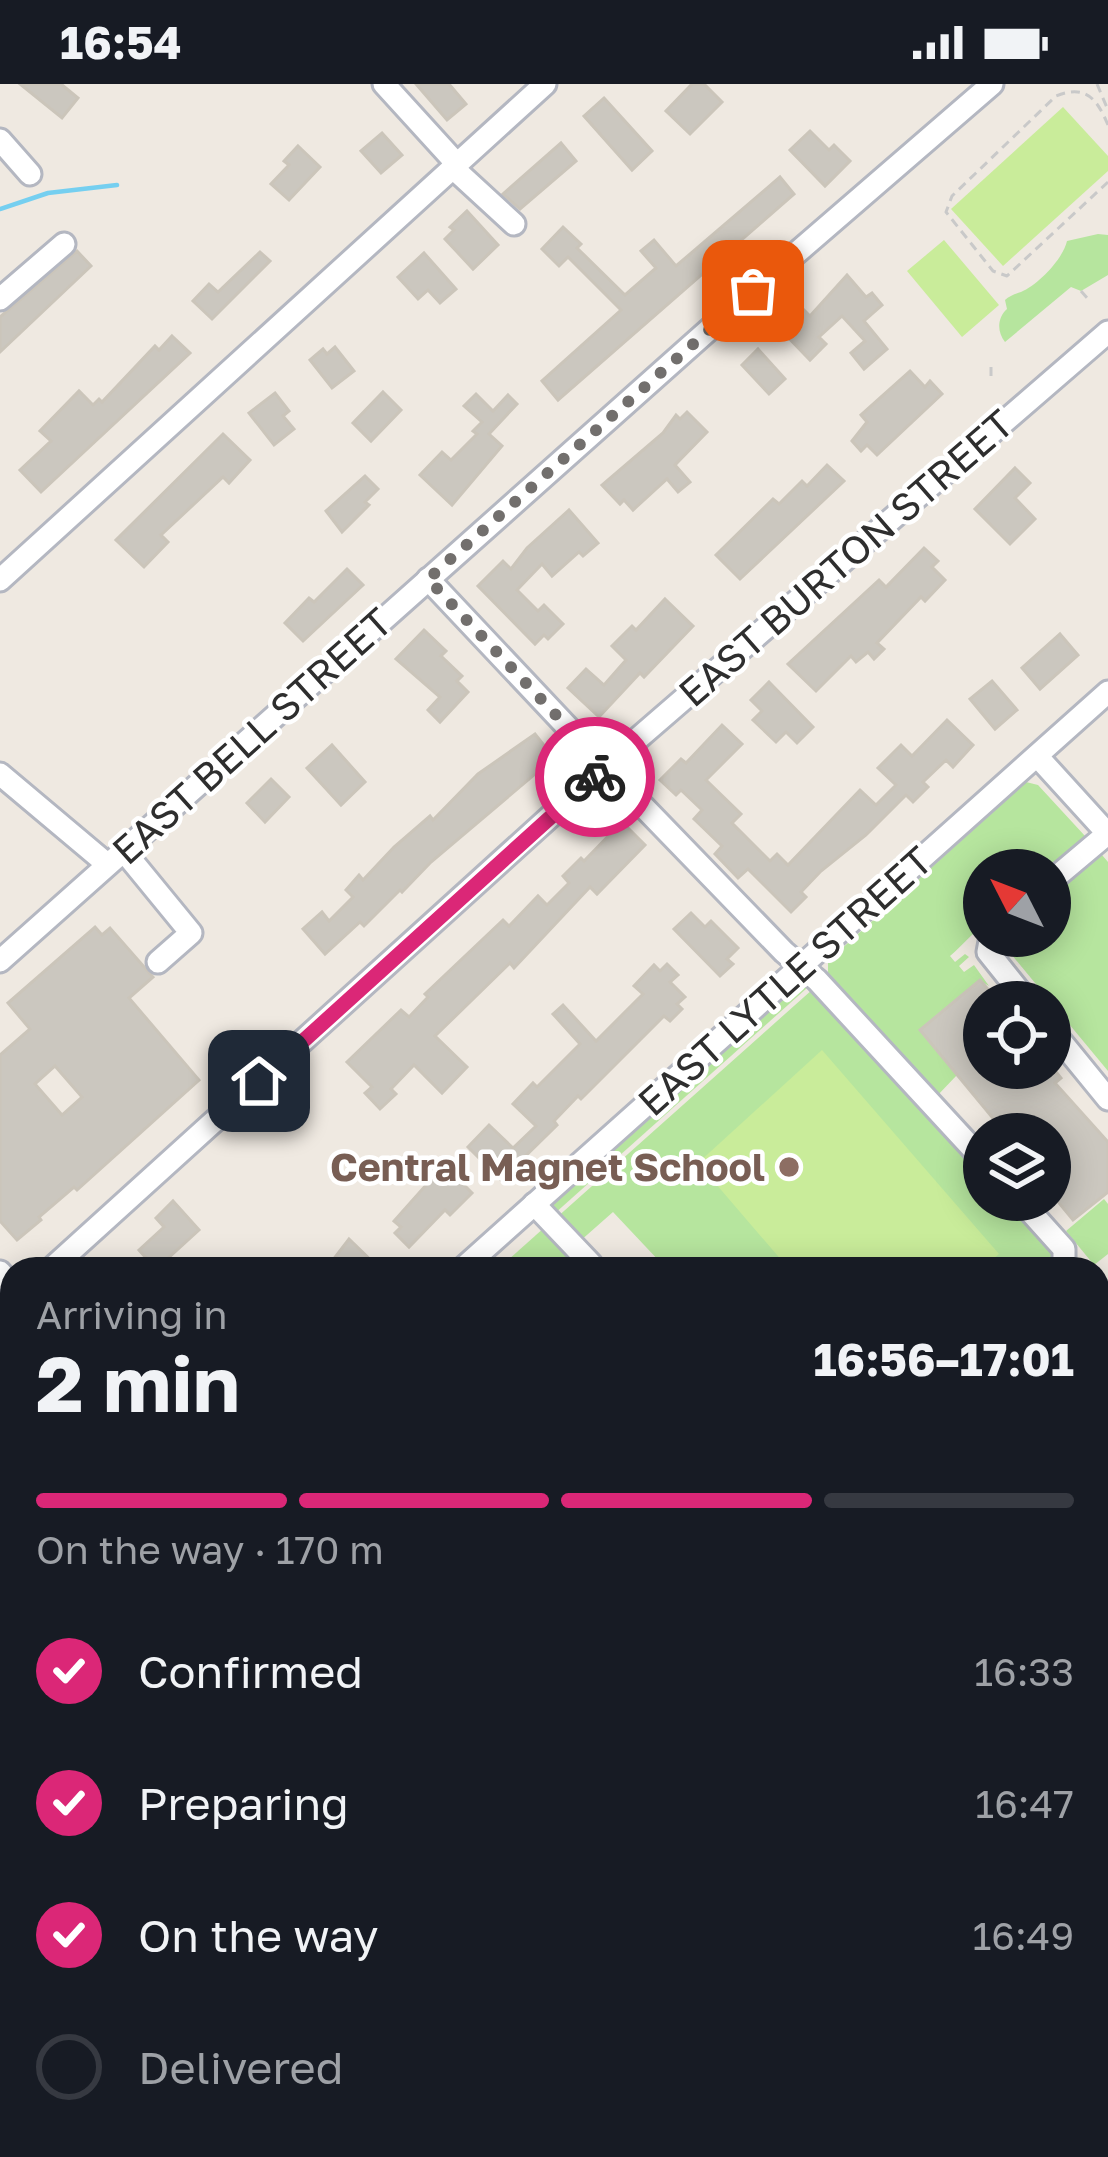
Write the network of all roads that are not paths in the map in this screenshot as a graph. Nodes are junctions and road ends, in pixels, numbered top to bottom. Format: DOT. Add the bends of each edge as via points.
graph roads {
  1 [pos="384,84"];
  2 [pos="545,84"];
  3 [pos="992,84"];
  4 [pos="0,140"];
  5 [pos="454,165"];
  6 [pos="30,174"];
  7 [pos="514,224"];
  8 [pos="64,244"];
  9 [pos="0,299"];
  10 [pos="1108,332"];
  11 [pos="428,579"];
  12 [pos="0,580"];
  13 [pos="1108,692"];
  14 [pos="1037,756"];
  15 [pos="605,767"];
  16 [pos="0,774"];
  17 [pos="1108,834"];
  18 [pos="115,857"];
  19 [pos="1071,865"];
  20 [pos="992,957"];
  21 [pos="0,961"];
  22 [pos="158,962"];
  23 [pos="800,966"];
  24 [pos="1011,981"];
  25 [pos="1071,1054"];
  26 [pos="1108,1099"];
  27 [pos="963,1139"];
  28 [pos="534,1204"];
  29 [pos="1038,1221"];
  30 [pos="64,1257"];
  31 [pos="474,1257"];
  32 [pos="584,1257"];
  33 [pos="1064,1257"];
  1 -- 5 [label="street"];
  2 -- 5 [label="street"];
  3 -- 11 [label="street, EAST BELL STREET"];
  4 -- 6 [label="street"];
  5 -- 7 [label="street"];
  5 -- 12 [label="street"];
  8 -- 9 [label="street"];
  10 -- 15 [label="street, EAST BURTON STREET"];
  11 -- 15 [label="street"];
  11 -- 18 [label="street, EAST BELL STREET"];
  13 -- 14 [label="street, EAST LYTLE STREET"];
  14 -- 17 [label="street"];
  14 -- 23 [label="street, EAST LYTLE STREET"];
  15 -- 23 [label="street"];
  15 -- 30 [label="street, EAST BURTON STREET"];
  16 -- 18 [label="street"];
  17 -- 19 [label="street"];
  18 -- 21 [label="street, EAST BELL STREET"];
  18 -- 22 [label="street" via="191,933"];
  20 -- 24 [label="street"];
  23 -- 27 [label="street"];
  23 -- 28 [label="street, EAST LYTLE STREET"];
  25 -- 26 [label="street"];
  28 -- 31 [label="street, EAST LYTLE STREET"];
  28 -- 32 [label="street"];
  29 -- 33 [label="street"];
}
